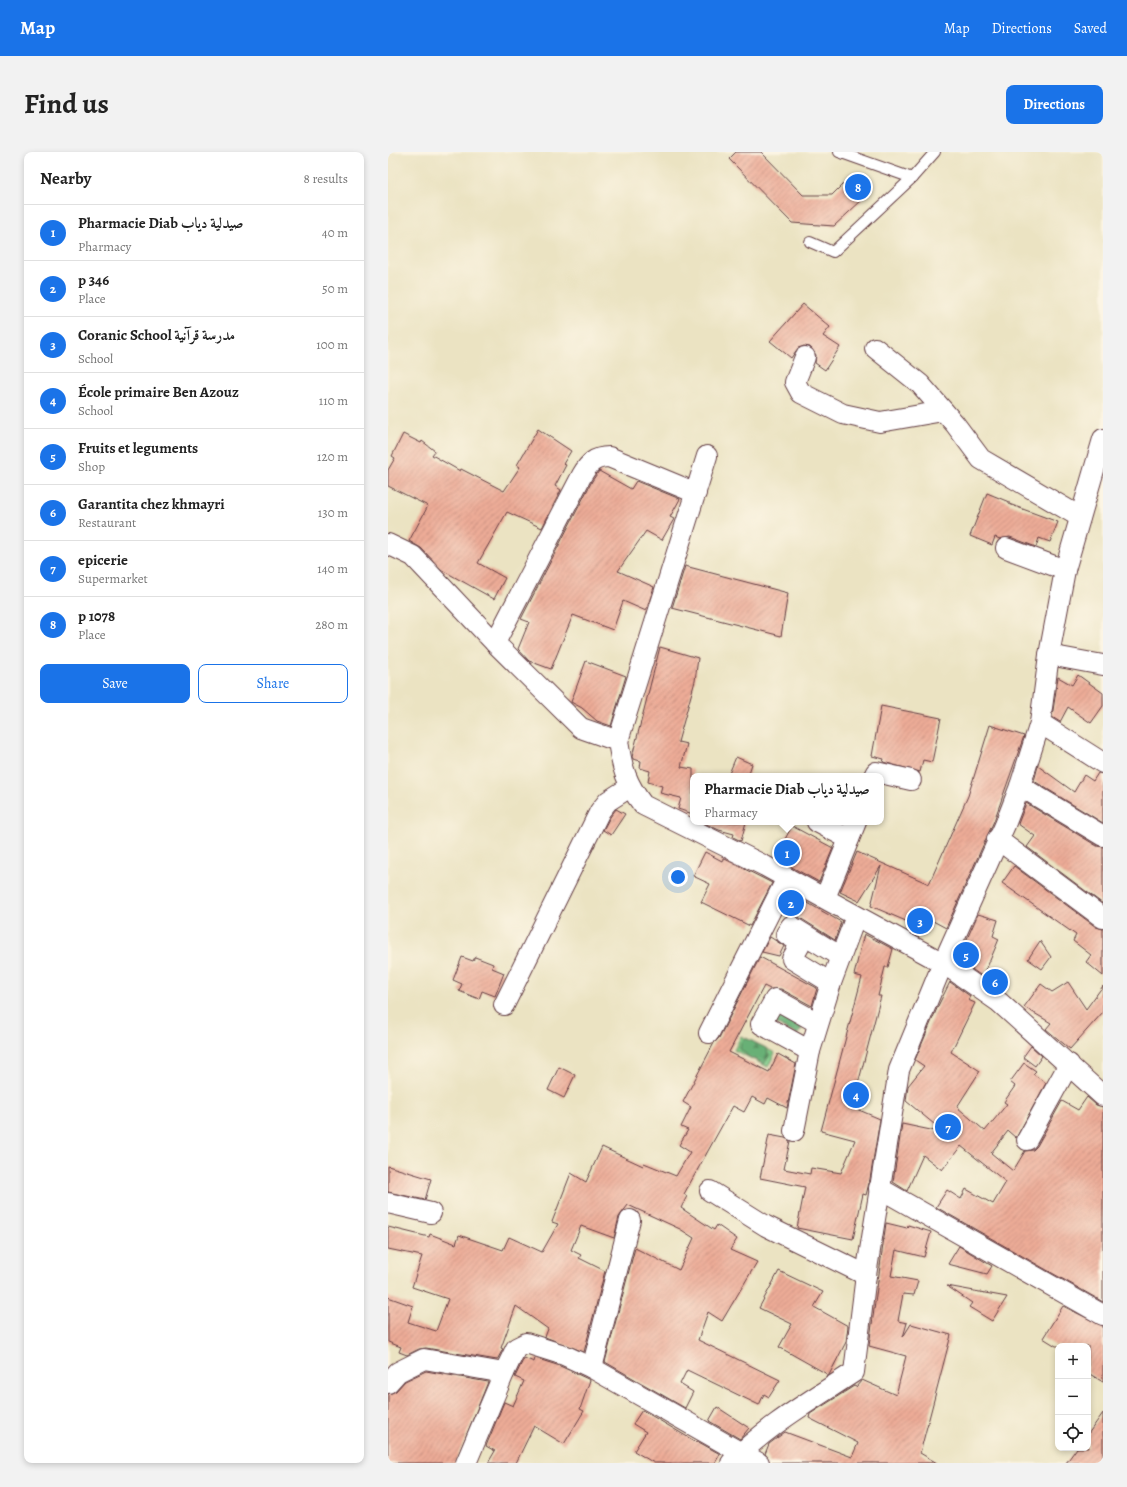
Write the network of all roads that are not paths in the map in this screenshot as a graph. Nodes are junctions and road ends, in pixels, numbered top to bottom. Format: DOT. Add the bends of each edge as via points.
graph roads {
  1 [pos="840,152"];
  2 [pos="935,152"];
  3 [pos="912,178"];
  4 [pos="810,242"];
  5 [pos="875,348"];
  6 [pos="805,357"];
  7 [pos="943,411"];
  8 [pos="1103,439"];
  9 [pos="707,456"];
  10 [pos="696,493"];
  11 [pos="1080,517"];
  12 [pos="388,544"];
  13 [pos="1006,548"];
  14 [pos="1065,570"];
  15 [pos="495,643"];
  16 [pos="1049,655"];
  17 [pos="1103,665"];
  18 [pos="1040,723"];
  19 [pos="618,741"];
  20 [pos="1103,763"];
  21 [pos="884,774"];
  22 [pos="911,780"];
  23 [pos="1020,786"];
  24 [pos="630,787"];
  25 [pos="829,825"];
  26 [pos="852,831"];
  27 [pos="1103,836"];
  28 [pos="997,839"];
  29 [pos="788,878"];
  30 [pos="825,898"];
  31 [pos="856,916"];
  32 [pos="1103,918"];
  33 [pos="841,957"];
  34 [pos="943,963"];
  35 [pos="831,983"];
  36 [pos="504,1005"];
  37 [pos="818,1022"];
  38 [pos="709,1033"];
  39 [pos="810,1051"];
  40 [pos="1069,1064"];
  41 [pos="1103,1096"];
  42 [pos="794,1131"];
  43 [pos="1028,1140"];
  44 [pos="879,1188"];
  45 [pos="710,1191"];
  46 [pos="388,1203"];
  47 [pos="431,1213"];
  48 [pos="630,1220"];
  49 [pos="866,1275"];
  50 [pos="1103,1315"];
  51 [pos="592,1368"];
  52 [pos="504,1373"];
  53 [pos="388,1383"];
  54 [pos="736,1458"];
  55 [pos="466,1463"];
  56 [pos="759,1463"];
  1 -- 3 [label="lane"];
  2 -- 3 [label="lane"];
  3 -- 4 [label="lane" via="833,252"];
  5 -- 7 [label="street" via="920,384"];
  6 -- 7 [label="street" via="795,382 801,393 843,414 880,422"];
  7 -- 11 [label="street" via="981,459"];
  8 -- 11 [label="street"];
  9 -- 10 [label="street"];
  10 -- 15 [label="street" via="609,457 593,460 582,475"];
  10 -- 19 [label="street"];
  11 -- 14 [label="street"];
  12 -- 15 [label="street" via="413,556"];
  13 -- 14 [label="street"];
  14 -- 16 [label="street"];
  15 -- 19 [label="street" via="581,728"];
  16 -- 17 [label="street"];
  16 -- 18 [label="street"];
  18 -- 20 [label="street"];
  18 -- 23 [label="street"];
  19 -- 24 [label="street" via="622,769"];
  21 -- 22 [label="street"];
  23 -- 27 [label="street"];
  23 -- 28 [label="street"];
  24 -- 29 [label="street" via="643,805"];
  24 -- 36 [label="street" via="608,800 600,811"];
  25 -- 26 [label="street"];
  26 -- 30 [label="street"];
  28 -- 32 [label="street"];
  28 -- 34 [label="street"];
  29 -- 30 [label="street"];
  29 -- 38 [label="street"];
  30 -- 31 [label="street"];
  31 -- 33 [label="street"];
  31 -- 34 [label="street"];
  33 -- 35 [label="street"];
  33 -- 35 [label="street" via="791,926 786,934 801,943 792,959"];
  34 -- 40 [label="street" via="999,1002"];
  34 -- 44 [label="street" via="899,1070"];
  35 -- 37 [label="street"];
  37 -- 39 [label="street"];
  37 -- 39 [label="street" via="775,998 761,1024"];
  39 -- 42 [label="street"];
  40 -- 41 [label="street"];
  40 -- 43 [label="street"];
  44 -- 49 [label="street"];
  44 -- 50 [label="street"];
  45 -- 49 [label="street" via="766,1226"];
  46 -- 47 [label="street"];
  48 -- 51 [label="street"];
  49 -- 54 [label="street" via="854,1372 786,1418"];
  51 -- 52 [label="street" via="564,1355 526,1343 516,1348"];
  51 -- 54 [label="street"];
  52 -- 53 [label="street" via="424,1359 398,1372"];
  52 -- 55 [label="street"];
  54 -- 56 [label="street"];
}
